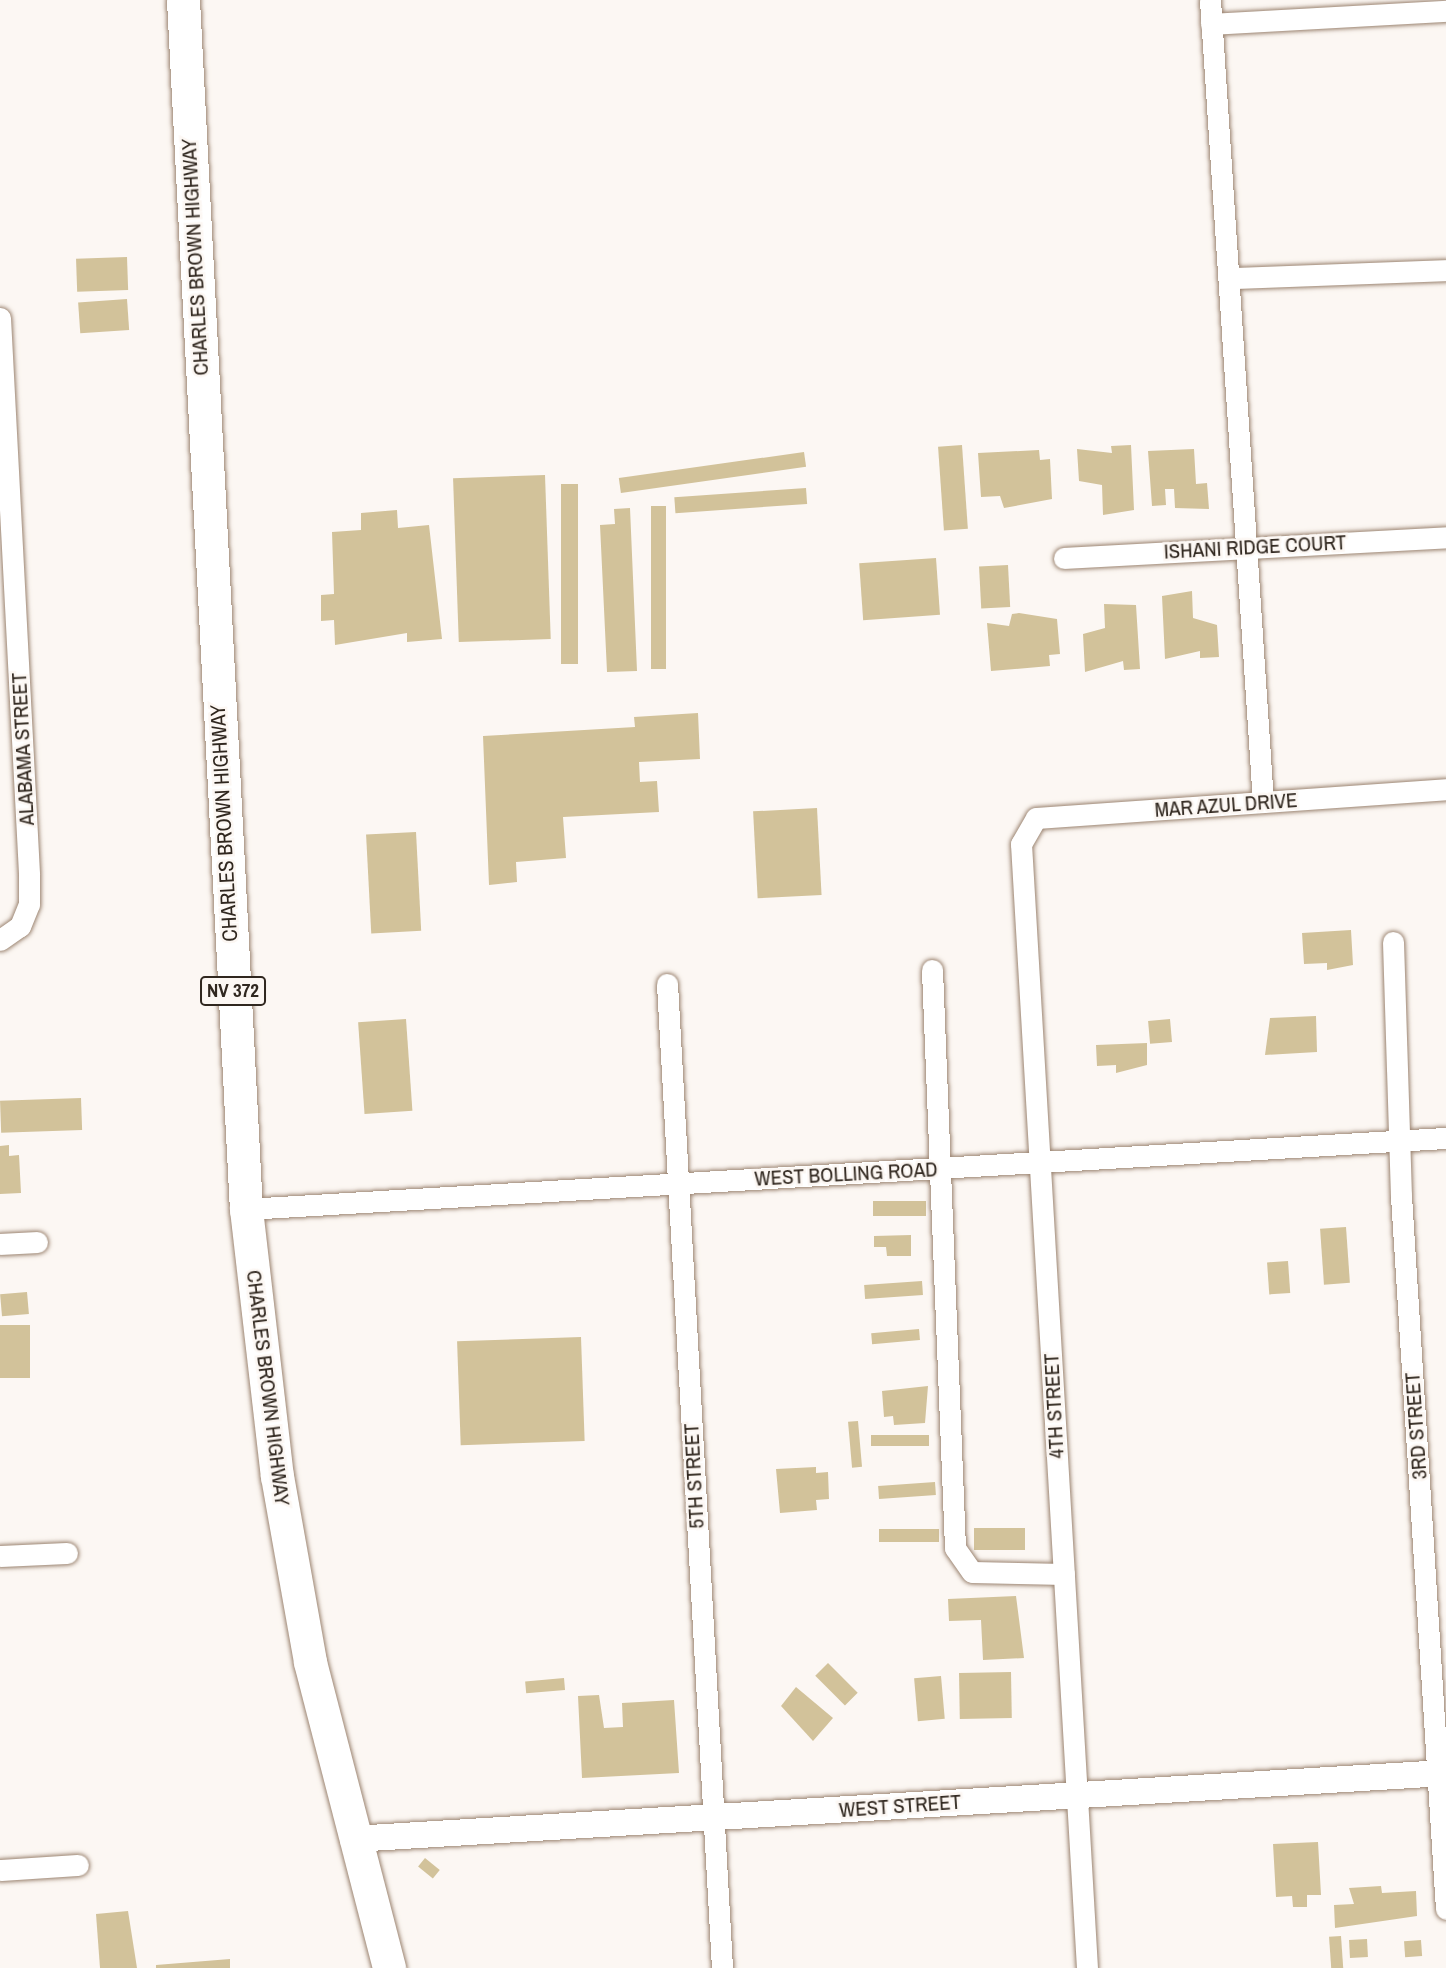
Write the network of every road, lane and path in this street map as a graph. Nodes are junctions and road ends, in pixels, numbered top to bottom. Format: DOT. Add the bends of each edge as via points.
graph roads {
  1 [pos="183,0"];
  2 [pos="1210,0"];
  3 [pos="1446,11"];
  4 [pos="1211,24"];
  5 [pos="1446,270"];
  6 [pos="1232,278"];
  7 [pos="0,320"];
  8 [pos="1446,537"];
  9 [pos="1249,547"];
  10 [pos="1064,558"];
  11 [pos="9,636"];
  12 [pos="1446,789"];
  13 [pos="1263,802"];
  14 [pos="1021,844"];
  15 [pos="0,940"];
  16 [pos="1393,942"];
  17 [pos="932,970"];
  18 [pos="667,984"];
  19 [pos="1446,1138"];
  20 [pos="1400,1142"];
  21 [pos="1040,1163"];
  22 [pos="942,1169"];
  23 [pos="678,1184"];
  24 [pos="246,1209"];
  25 [pos="37,1242"];
  26 [pos="0,1244"];
  27 [pos="67,1553"];
  28 [pos="0,1556"];
  29 [pos="1064,1574"];
  30 [pos="1442,1773"];
  31 [pos="1077,1795"];
  32 [pos="713,1818"];
  33 [pos="353,1839"];
  34 [pos="78,1865"];
  35 [pos="0,1870"];
  36 [pos="1446,1909"];
  37 [pos="389,1968"];
  38 [pos="722,1968"];
  39 [pos="1087,1968"];
  1 -- 24 [label="main road, CHARLES BROWN HIGHWAY / NV 372"];
  2 -- 4 [label="street"];
  3 -- 4 [label="street"];
  4 -- 6 [label="street"];
  5 -- 6 [label="street"];
  6 -- 9 [label="street"];
  7 -- 11 [label="street, ALABAMA STREET"];
  8 -- 9 [label="street, ISHANI RIDGE COURT"];
  9 -- 10 [label="street, ISHANI RIDGE COURT"];
  9 -- 13 [label="street"];
  11 -- 15 [label="street, ALABAMA STREET" via="29,904 20,926"];
  12 -- 13 [label="street, MAR AZUL DRIVE"];
  13 -- 14 [label="street, MAR AZUL DRIVE" via="1036,818"];
  14 -- 21 [label="street, 4TH STREET"];
  16 -- 20 [label="street, 3RD STREET"];
  17 -- 22 [label="street"];
  18 -- 23 [label="street, 5TH STREET"];
  19 -- 20 [label="street, WEST BOLLING ROAD"];
  20 -- 21 [label="street, WEST BOLLING ROAD"];
  20 -- 30 [label="street, 3RD STREET"];
  21 -- 22 [label="street, WEST BOLLING ROAD"];
  21 -- 29 [label="street, 4TH STREET"];
  22 -- 23 [label="street, WEST BOLLING ROAD"];
  22 -- 29 [label="street" via="955,1548 972,1572"];
  23 -- 24 [label="street, WEST BOLLING ROAD"];
  23 -- 32 [label="street, 5TH STREET"];
  24 -- 33 [label="main road, CHARLES BROWN HIGHWAY / NV 372" via="281,1500 310,1662"];
  25 -- 26 [label="street"];
  27 -- 28 [label="street"];
  29 -- 31 [label="street, 4TH STREET"];
  30 -- 31 [label="street, WEST STREET"];
  30 -- 36 [label="street, 3RD STREET"];
  31 -- 32 [label="street, WEST STREET"];
  31 -- 39 [label="street, 4TH STREET"];
  32 -- 33 [label="street, WEST STREET"];
  32 -- 38 [label="street, 5TH STREET"];
  33 -- 37 [label="main road, CHARLES BROWN HIGHWAY / NV 372"];
  34 -- 35 [label="street"];
}
